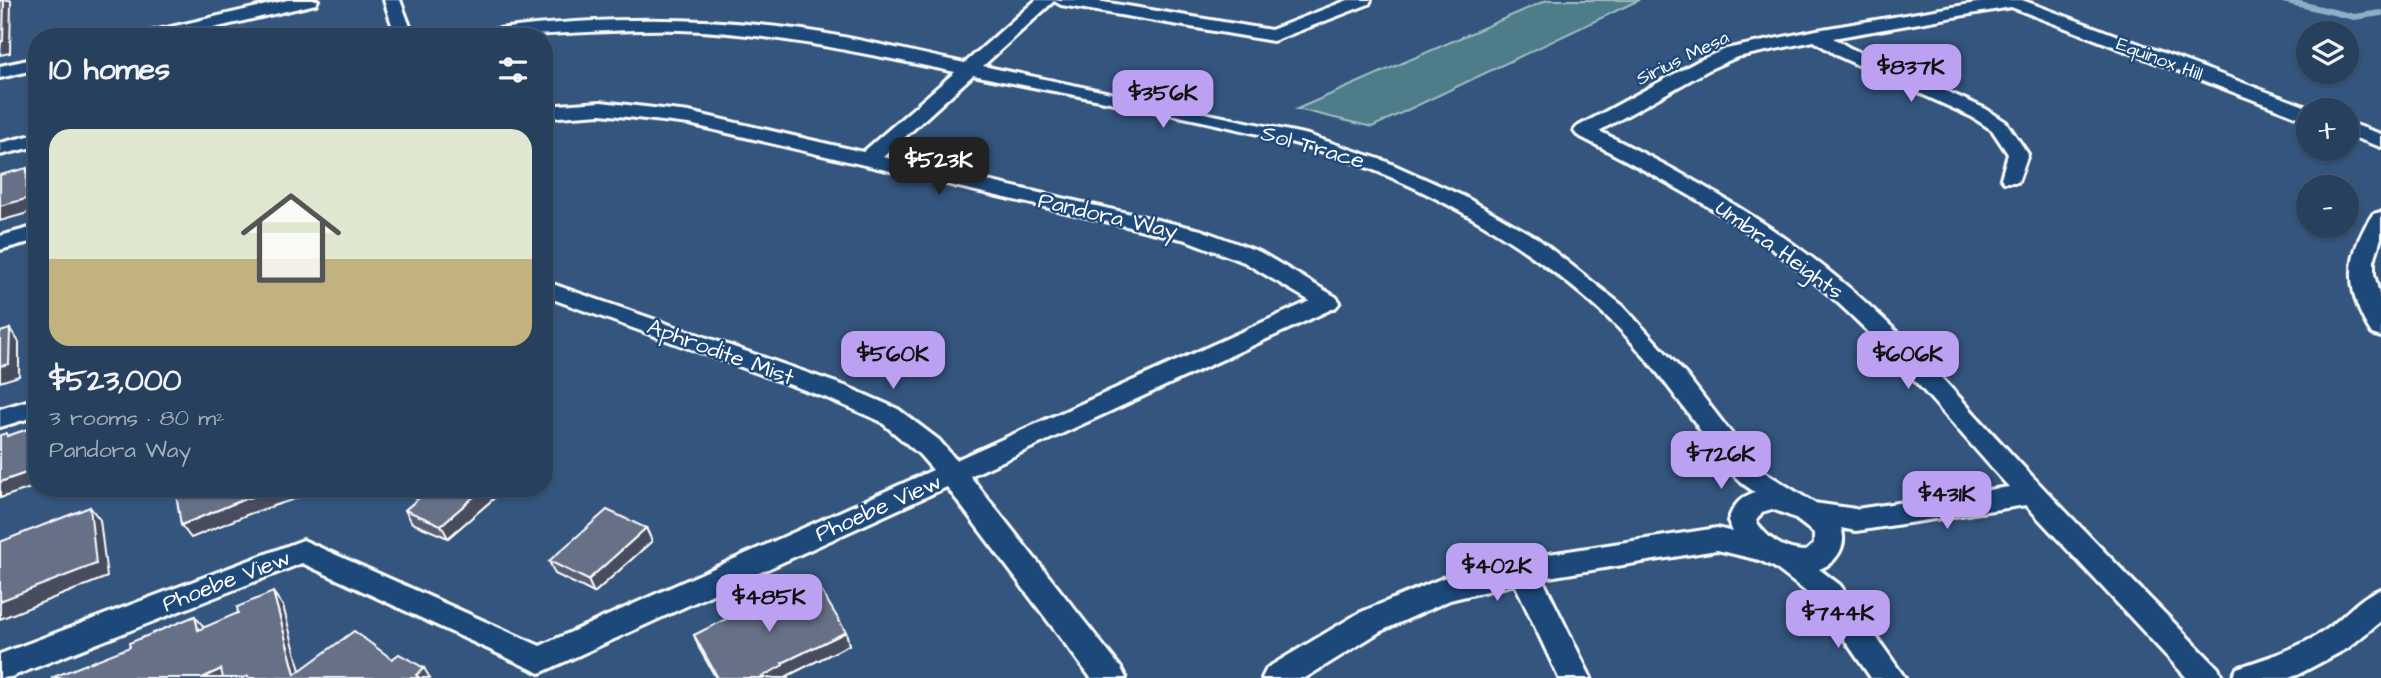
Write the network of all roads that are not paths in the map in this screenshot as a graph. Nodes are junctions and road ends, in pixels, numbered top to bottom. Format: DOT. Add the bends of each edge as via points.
graph roads {
  1 [pos="310,0"];
  2 [pos="392,0"];
  3 [pos="1046,0"];
  4 [pos="1061,0"];
  5 [pos="1363,0"];
  6 [pos="2012,2"];
  7 [pos="190,28"];
  8 [pos="402,28"];
  9 [pos="553,28"];
  10 [pos="1817,34"];
  11 [pos="28,65"];
  12 [pos="969,70"];
  13 [pos="0,72"];
  14 [pos="2296,109"];
  15 [pos="553,111"];
  16 [pos="1584,131"];
  17 [pos="2359,133"];
  18 [pos="2381,141"];
  19 [pos="28,142"];
  20 [pos="0,149"];
  21 [pos="868,159"];
  22 [pos="2011,178"];
  23 [pos="2381,219"];
  24 [pos="28,235"];
  25 [pos="0,243"];
  26 [pos="553,291"];
  27 [pos="1328,302"];
  28 [pos="2381,329"];
  29 [pos="28,410"];
  30 [pos="0,418"];
  31 [pos="953,473"];
  32 [pos="1748,475"];
  33 [pos="2031,494"];
  34 [pos="1806,509"];
  35 [pos="1743,516"];
  36 [pos="1856,520"];
  37 [pos="1717,539"];
  38 [pos="1827,547"];
  39 [pos="1774,554"];
  40 [pos="1523,570"];
  41 [pos="1829,593"];
  42 [pos="2381,601"];
  43 [pos="0,668"];
  44 [pos="1110,678"];
  45 [pos="1278,678"];
  46 [pos="1575,678"];
  47 [pos="1889,678"];
  48 [pos="2207,678"];
  49 [pos="2248,678"];
  1 -- 7 [label="street"];
  2 -- 8 [label="street"];
  3 -- 12 [label="street"];
  4 -- 5 [label="street" via="1273,36"];
  6 -- 10 [label="street, Sirius Mesa"];
  6 -- 14 [label="street, Equinox Hill"];
  9 -- 12 [label="street, Sol Trace" via="693,24 806,37"];
  10 -- 16 [label="street, Sirius Mesa" via="1732,52"];
  10 -- 22 [label="street" via="1843,52 1999,126 2018,154"];
  11 -- 13 [label="street"];
  12 -- 21 [label="street"];
  12 -- 32 [label="street, Sol Trace" via="1301,139 1378,165 1457,202 1529,243 1615,311 1678,382"];
  15 -- 21 [label="street, Pandora Way" via="601,108 689,118"];
  16 -- 33 [label="street, Umbra Heights" via="1713,199 1816,272 1870,317"];
  17 -- 18 [label="street"];
  19 -- 20 [label="street"];
  21 -- 27 [label="street, Pandora Way" via="1193,235 1252,257"];
  23 -- 28 [label="street" via="2361,257 2364,292"];
  24 -- 25 [label="street"];
  26 -- 31 [label="street, Aphrodite Mist" via="889,415"];
  27 -- 31 [label="street, Phoebe View"];
  29 -- 30 [label="street"];
  31 -- 43 [label="street, Phoebe View" via="540,660 303,551"];
  31 -- 44 [label="street, Aphrodite Mist"];
  32 -- 34 [label="street, Sol Trace"];
  32 -- 35 [label="street"];
  33 -- 36 [label="street"];
  33 -- 48 [label="street, Umbra Heights"];
  34 -- 35 [label="street" via="1772,499 1750,505"];
  34 -- 36 [label="street"];
  34 -- 38 [label="street" via="1828,533"];
  35 -- 37 [label="street"];
  35 -- 39 [label="street" via="1752,541"];
  36 -- 38 [label="street"];
  37 -- 39 [label="street"];
  37 -- 40 [label="street"];
  38 -- 39 [label="street" via="1817,558 1805,561"];
  38 -- 41 [label="street"];
  39 -- 41 [label="street"];
  40 -- 45 [label="street" via="1443,590 1370,622"];
  40 -- 46 [label="street"];
  41 -- 47 [label="street"];
  42 -- 49 [label="street" via="2330,645 2275,671"];
}
